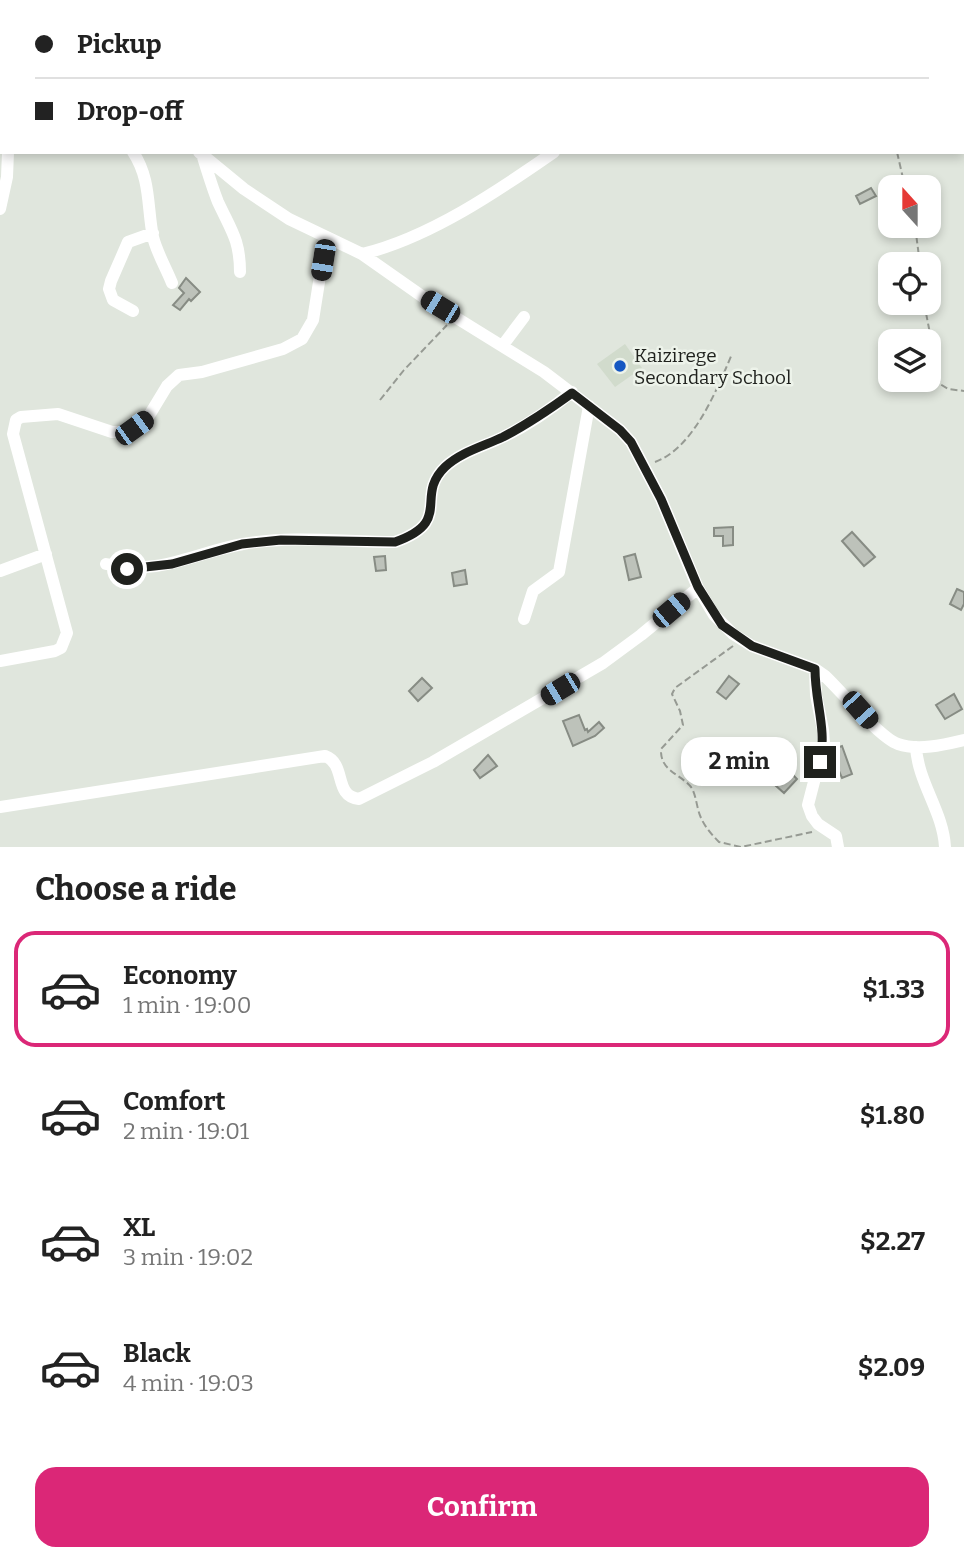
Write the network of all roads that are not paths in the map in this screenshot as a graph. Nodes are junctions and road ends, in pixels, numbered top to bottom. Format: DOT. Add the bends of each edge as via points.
graph roads {
  1 [pos="8,154"];
  2 [pos="134,154"];
  3 [pos="200,154"];
  4 [pos="201,154"];
  5 [pos="551,154"];
  6 [pos="0,209"];
  7 [pos="153,233"];
  8 [pos="326,238"];
  9 [pos="362,254"];
  10 [pos="240,272"];
  11 [pos="172,283"];
  12 [pos="132,311"];
  13 [pos="524,317"];
  14 [pos="503,345"];
  15 [pos="572,393"];
  16 [pos="589,406"];
  17 [pos="46,554"];
  18 [pos="106,564"];
  19 [pos="0,571"];
  20 [pos="698,587"];
  21 [pos="524,619"];
  22 [pos="0,661"];
  23 [pos="815,669"];
  24 [pos="964,740"];
  25 [pos="916,747"];
  26 [pos="0,807"];
  27 [pos="838,847"];
  28 [pos="945,847"];
  1 -- 6 [label="street"];
  2 -- 7 [label="street" via="149,193"];
  3 -- 10 [label="street" via="237,240"];
  4 -- 8 [label="street" via="244,189"];
  5 -- 9 [label="street" via="478,203 404,240"];
  7 -- 11 [label="street"];
  7 -- 12 [label="street" via="128,242 111,281 113,300"];
  8 -- 9 [label="street"];
  8 -- 17 [label="street" via="313,320 302,339 272,352 179,375 147,419 125,432 58,414 16,421 13,435"];
  9 -- 14 [label="street"];
  13 -- 14 [label="street"];
  14 -- 15 [label="street"];
  15 -- 16 [label="street"];
  15 -- 18 [label="street" via="516,431 448,464 435,482 427,523 395,542 281,540 242,544 163,566 127,569"];
  16 -- 20 [label="street" via="631,442"];
  16 -- 21 [label="street" via="559,572 533,591"];
  17 -- 19 [label="street"];
  17 -- 22 [label="street" via="67,633 65,642 55,651"];
  20 -- 23 [label="street" via="714,615 742,640"];
  20 -- 26 [label="street" via="603,663 433,762 359,799 346,794 336,766 325,756"];
  23 -- 25 [label="street" via="883,736"];
  23 -- 27 [label="street" via="824,743 808,806 812,816 836,836"];
  24 -- 25 [label="street"];
  25 -- 28 [label="street" via="919,772 938,815"];
}
